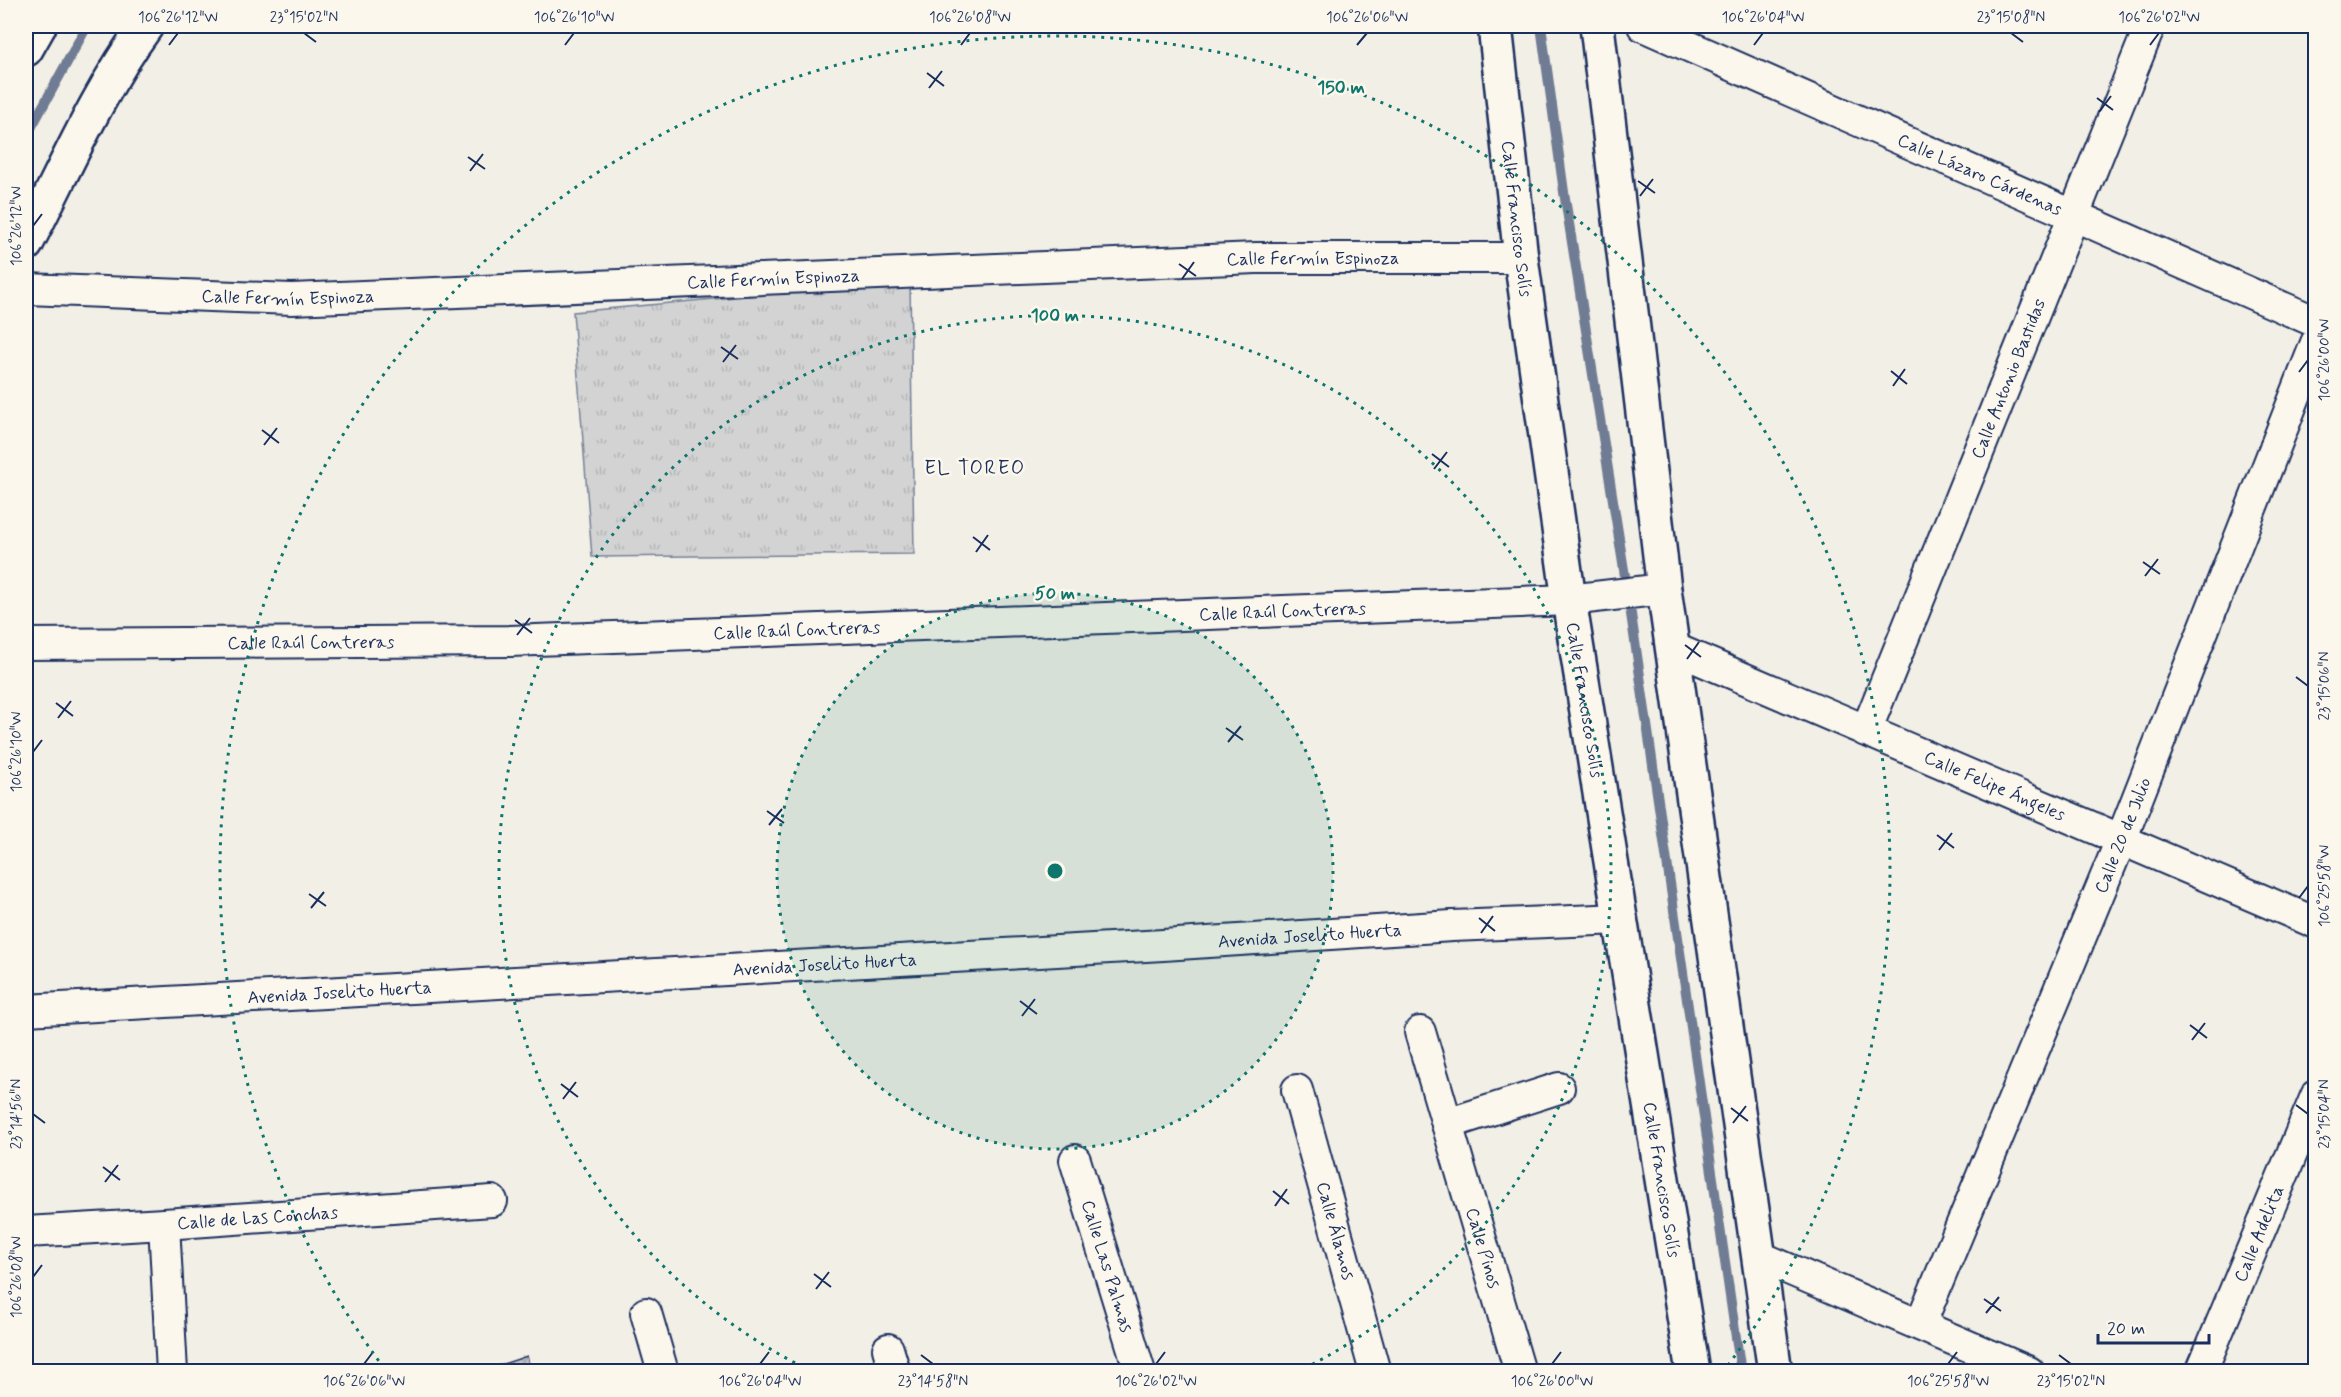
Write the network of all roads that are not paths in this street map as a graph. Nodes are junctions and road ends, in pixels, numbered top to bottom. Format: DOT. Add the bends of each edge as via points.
graph roads {
  1 [pos="39,26"];
  2 [pos="146,26"];
  3 [pos="1495,26"];
  4 [pos="1597,26"];
  5 [pos="1642,26"];
  6 [pos="2150,26"];
  7 [pos="26,49"];
  8 [pos="2073,215"];
  9 [pos="26,244"];
  10 [pos="1521,258"];
  11 [pos="26,288"];
  12 [pos="2316,322"];
  13 [pos="2316,343"];
  14 [pos="1665,589"];
  15 [pos="1569,600"];
  16 [pos="26,645"];
  17 [pos="1673,648"];
  18 [pos="1866,731"];
  19 [pos="2121,840"];
  20 [pos="1622,919"];
  21 [pos="2316,923"];
  22 [pos="26,1010"];
  23 [pos="1420,1032"];
  24 [pos="1559,1088"];
  25 [pos="1297,1090"];
  26 [pos="2316,1096"];
  27 [pos="1447,1124"];
  28 [pos="1075,1160"];
  29 [pos="492,1201"];
  30 [pos="165,1224"];
  31 [pos="26,1232"];
  32 [pos="1758,1256"];
  33 [pos="646,1313"];
  34 [pos="1920,1325"];
  35 [pos="172,1371"];
  36 [pos="663,1371"];
  37 [pos="1140,1371"];
  38 [pos="1375,1371"];
  39 [pos="1520,1371"];
  40 [pos="1693,1371"];
  41 [pos="1775,1371"];
  42 [pos="2029,1371"];
  43 [pos="2201,1371"];
  1 -- 7 [label="main road"];
  2 -- 9 [label="main road" via="126,53"];
  3 -- 10 [label="main road, Calle Francisco Solís"];
  4 -- 14 [label="main road"];
  5 -- 8 [label="street, Calle Lázaro Cárdenas"];
  6 -- 8 [label="street, Calle Antonio Bastidas"];
  8 -- 12 [label="street, Calle Lázaro Cárdenas"];
  8 -- 18 [label="street, Calle Antonio Bastidas"];
  10 -- 11 [label="street, Calle Fermín Espinoza" via="1256,258 292,299"];
  10 -- 15 [label="main road, Calle Francisco Solís"];
  13 -- 19 [label="street, Calle 20 de Julio"];
  14 -- 15 [label="street, Calle Raúl Contreras"];
  14 -- 17 [label="main road"];
  15 -- 16 [label="street, Calle Raúl Contreras" via="510,641"];
  15 -- 20 [label="main road, Calle Francisco Solís"];
  17 -- 18 [label="street, Calle Felipe Ángeles"];
  17 -- 32 [label="main road"];
  18 -- 19 [label="street, Calle Felipe Ángeles"];
  19 -- 21 [label="street, Calle Felipe Ángeles"];
  19 -- 34 [label="street, Calle 20 de Julio"];
  20 -- 22 [label="street, Avenida Joselito Huerta"];
  20 -- 40 [label="main road, Calle Francisco Solís"];
  23 -- 27 [label="street, Calle Pinos"];
  24 -- 27 [label="street"];
  25 -- 38 [label="street, Calle Álamos"];
  26 -- 43 [label="street, Calle Adelita"];
  27 -- 39 [label="street, Calle Pinos"];
  28 -- 37 [label="street, Calle Las Palmas"];
  29 -- 30 [label="street, Calle de Las Conchas"];
  30 -- 31 [label="street, Calle de Las Conchas"];
  30 -- 35 [label="street"];
  32 -- 34 [label="street"];
  32 -- 41 [label="main road"];
  33 -- 36 [label="street"];
  34 -- 42 [label="street"];
}
